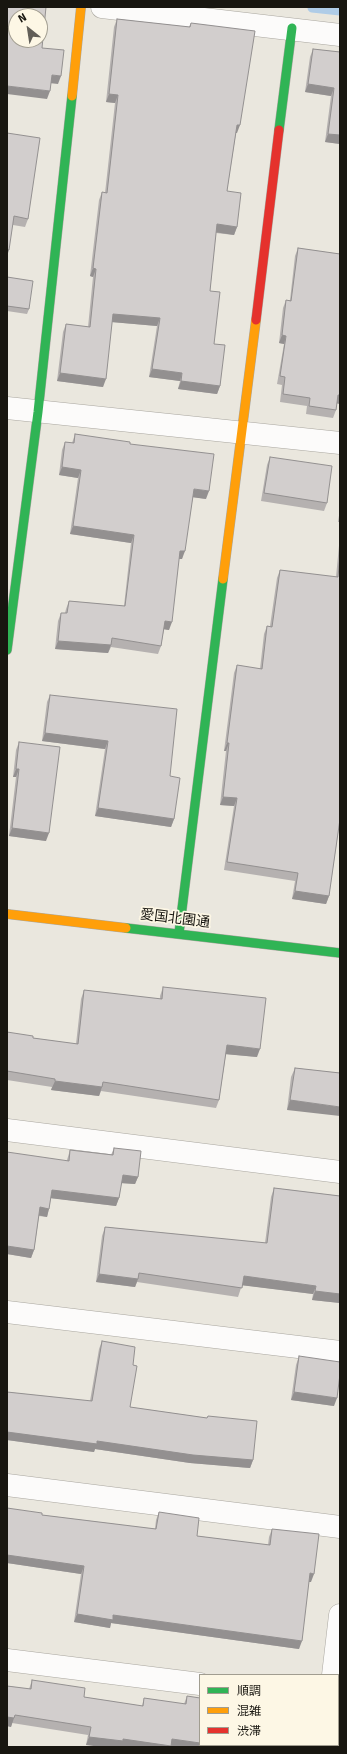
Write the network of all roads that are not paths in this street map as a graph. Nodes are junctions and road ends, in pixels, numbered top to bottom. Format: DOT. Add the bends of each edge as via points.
graph roads {
  1 [pos="81,7"];
  2 [pos="102,7"];
  3 [pos="292,28"];
  4 [pos="340,35"];
  5 [pos="7,408"];
  6 [pos="38,412"];
  7 [pos="243,432"];
  8 [pos="340,443"];
  9 [pos="7,650"];
  10 [pos="7,914"];
  11 [pos="179,933"];
  12 [pos="340,953"];
  13 [pos="7,1130"];
  14 [pos="340,1172"];
  15 [pos="7,1312"];
  16 [pos="340,1352"];
  17 [pos="7,1485"];
  18 [pos="340,1527"];
  19 [pos="340,1615"];
  20 [pos="7,1660"];
  21 [pos="333,1674"];
  22 [pos="199,1684"];
  1 -- 6 [label="street"];
  2 -- 3 [label="street"];
  3 -- 4 [label="street"];
  3 -- 7 [label="street"];
  5 -- 6 [label="street"];
  6 -- 7 [label="street"];
  6 -- 9 [label="street"];
  7 -- 8 [label="street"];
  7 -- 11 [label="street"];
  10 -- 11 [label="street, 愛国北園通"];
  11 -- 12 [label="street, 愛国北園通"];
  13 -- 14 [label="street"];
  15 -- 16 [label="street"];
  17 -- 18 [label="street"];
  19 -- 21 [label="street"];
  20 -- 22 [label="street"];
}
